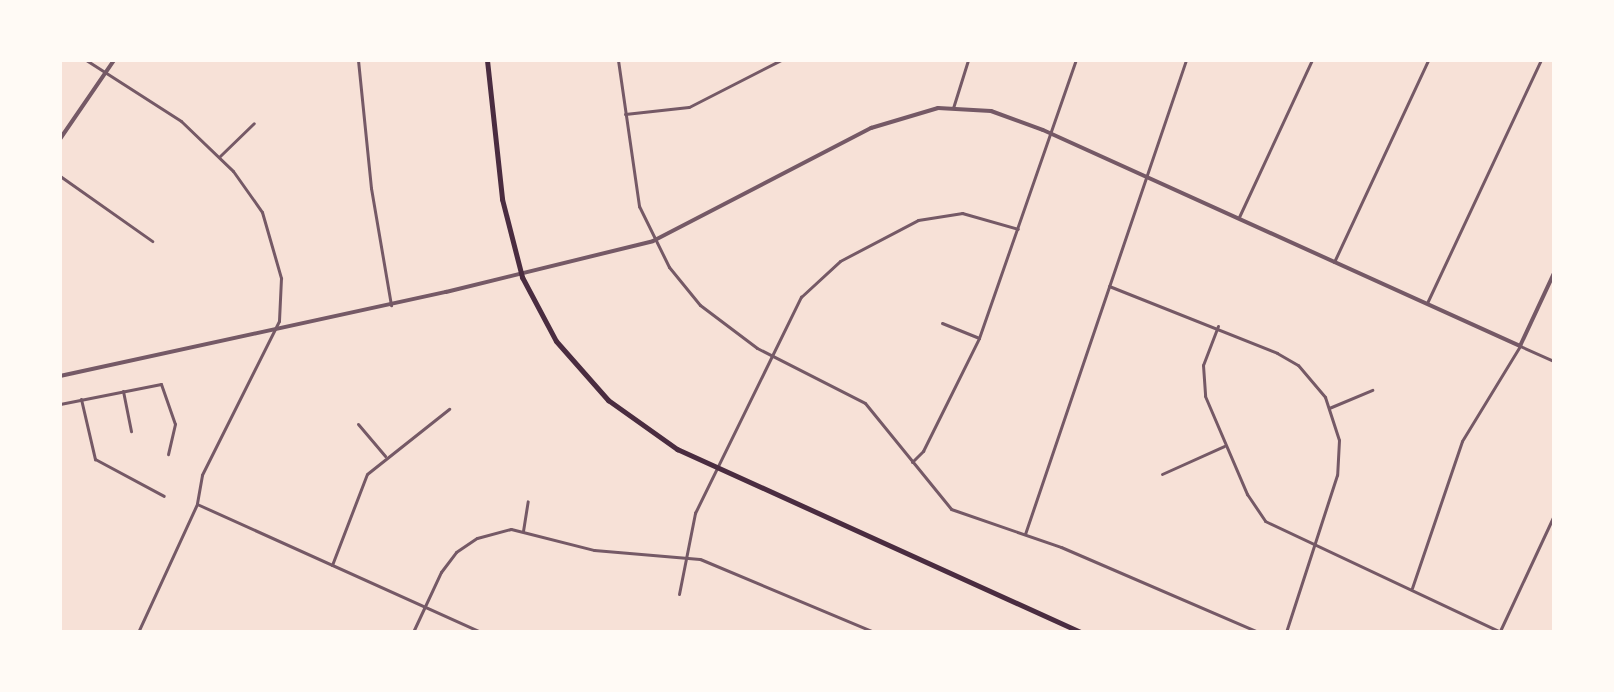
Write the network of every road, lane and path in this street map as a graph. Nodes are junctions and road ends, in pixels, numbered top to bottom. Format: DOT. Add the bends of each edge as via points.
graph roads {
  1 [pos="86,60"];
  2 [pos="114,60"];
  3 [pos="358,60"];
  4 [pos="487,60"];
  5 [pos="618,60"];
  6 [pos="781,60"];
  7 [pos="968,60"];
  8 [pos="1076,60"];
  9 [pos="1186,60"];
  10 [pos="1312,60"];
  11 [pos="1428,60"];
  12 [pos="1541,60"];
  13 [pos="106,73"];
  14 [pos="953,108"];
  15 [pos="624,114"];
  16 [pos="254,123"];
  17 [pos="1050,134"];
  18 [pos="60,139"];
  19 [pos="220,156"];
  20 [pos="60,176"];
  21 [pos="1145,177"];
  22 [pos="1239,217"];
  23 [pos="1018,229"];
  24 [pos="152,241"];
  25 [pos="653,241"];
  26 [pos="1334,262"];
  27 [pos="521,273"];
  28 [pos="1554,273"];
  29 [pos="1109,286"];
  30 [pos="1427,304"];
  31 [pos="391,305"];
  32 [pos="942,323"];
  33 [pos="1218,326"];
  34 [pos="274,330"];
  35 [pos="979,338"];
  36 [pos="1520,346"];
  37 [pos="769,355"];
  38 [pos="1554,361"];
  39 [pos="60,376"];
  40 [pos="123,390"];
  41 [pos="1372,390"];
  42 [pos="81,399"];
  43 [pos="60,404"];
  44 [pos="1329,408"];
  45 [pos="449,409"];
  46 [pos="358,424"];
  47 [pos="131,431"];
  48 [pos="1226,446"];
  49 [pos="168,454"];
  50 [pos="385,456"];
  51 [pos="912,462"];
  52 [pos="716,467"];
  53 [pos="1162,474"];
  54 [pos="164,496"];
  55 [pos="528,501"];
  56 [pos="197,504"];
  57 [pos="1554,515"];
  58 [pos="523,531"];
  59 [pos="1025,535"];
  60 [pos="1315,546"];
  61 [pos="685,557"];
  62 [pos="332,565"];
  63 [pos="1412,588"];
  64 [pos="679,594"];
  65 [pos="424,607"];
  66 [pos="138,632"];
  67 [pos="413,632"];
  68 [pos="480,632"];
  69 [pos="874,632"];
  70 [pos="1007,632"];
  71 [pos="1018,632"];
  72 [pos="1080,632"];
  73 [pos="1258,632"];
  74 [pos="1286,632"];
  75 [pos="1499,632"];
  1 -- 13 [label="street"];
  2 -- 13 [label="street"];
  3 -- 31 [label="street" via="371,188"];
  4 -- 27 [label="main road" via="502,199"];
  5 -- 15 [label="street"];
  6 -- 15 [label="street" via="689,107"];
  7 -- 14 [label="street"];
  8 -- 17 [label="street"];
  9 -- 21 [label="street"];
  10 -- 22 [label="street"];
  11 -- 26 [label="street"];
  12 -- 30 [label="street"];
  13 -- 18 [label="street"];
  13 -- 19 [label="street" via="181,121"];
  14 -- 17 [label="street" via="1004,115"];
  14 -- 25 [label="street" via="884,122"];
  15 -- 25 [label="street" via="633,189"];
  16 -- 19 [label="street"];
  17 -- 21 [label="street"];
  17 -- 23 [label="street"];
  19 -- 34 [label="street" via="254,198 271,234 282,295"];
  20 -- 24 [label="street"];
  21 -- 22 [label="street"];
  21 -- 29 [label="street"];
  22 -- 26 [label="street"];
  23 -- 35 [label="street"];
  23 -- 37 [label="street" via="962,213 908,224 819,278 788,316"];
  25 -- 27 [label="street"];
  25 -- 37 [label="street" via="700,305"];
  26 -- 30 [label="street"];
  27 -- 31 [label="street"];
  27 -- 52 [label="main road" via="556,341 589,381 639,425"];
  28 -- 36 [label="street"];
  29 -- 33 [label="street"];
  29 -- 59 [label="street"];
  30 -- 36 [label="street"];
  31 -- 34 [label="street"];
  32 -- 35 [label="street"];
  33 -- 44 [label="street" via="1298,365"];
  33 -- 48 [label="street" via="1202,380"];
  34 -- 39 [label="street"];
  34 -- 56 [label="street" via="202,475"];
  35 -- 51 [label="street" via="931,437"];
  36 -- 38 [label="street"];
  36 -- 63 [label="street" via="1458,449"];
  37 -- 51 [label="street" via="865,403"];
  37 -- 52 [label="street"];
  40 -- 42 [label="street"];
  40 -- 47 [label="street"];
  40 -- 49 [label="street" via="161,384 175,424"];
  41 -- 44 [label="street"];
  42 -- 43 [label="street"];
  42 -- 54 [label="street" via="95,459"];
  44 -- 60 [label="street" via="1339,465"];
  45 -- 50 [label="street"];
  46 -- 50 [label="street"];
  48 -- 53 [label="street"];
  48 -- 60 [label="street" via="1258,513 1279,531"];
  50 -- 62 [label="street" via="357,490"];
  51 -- 59 [label="street" via="951,509"];
  52 -- 61 [label="street" via="695,513"];
  52 -- 72 [label="main road"];
  55 -- 58 [label="street"];
  56 -- 62 [label="street"];
  56 -- 66 [label="street"];
  57 -- 75 [label="street"];
  58 -- 61 [label="street" via="594,550"];
  58 -- 65 [label="street" via="493,532 463,546 444,566"];
  59 -- 73 [label="street"];
  60 -- 63 [label="street"];
  60 -- 74 [label="street"];
  61 -- 64 [label="street"];
  61 -- 69 [label="street" via="727,566"];
  62 -- 65 [label="street"];
  63 -- 75 [label="street"];
  65 -- 67 [label="street"];
  65 -- 68 [label="street"];
  70 -- 71 [label="street"];
}
